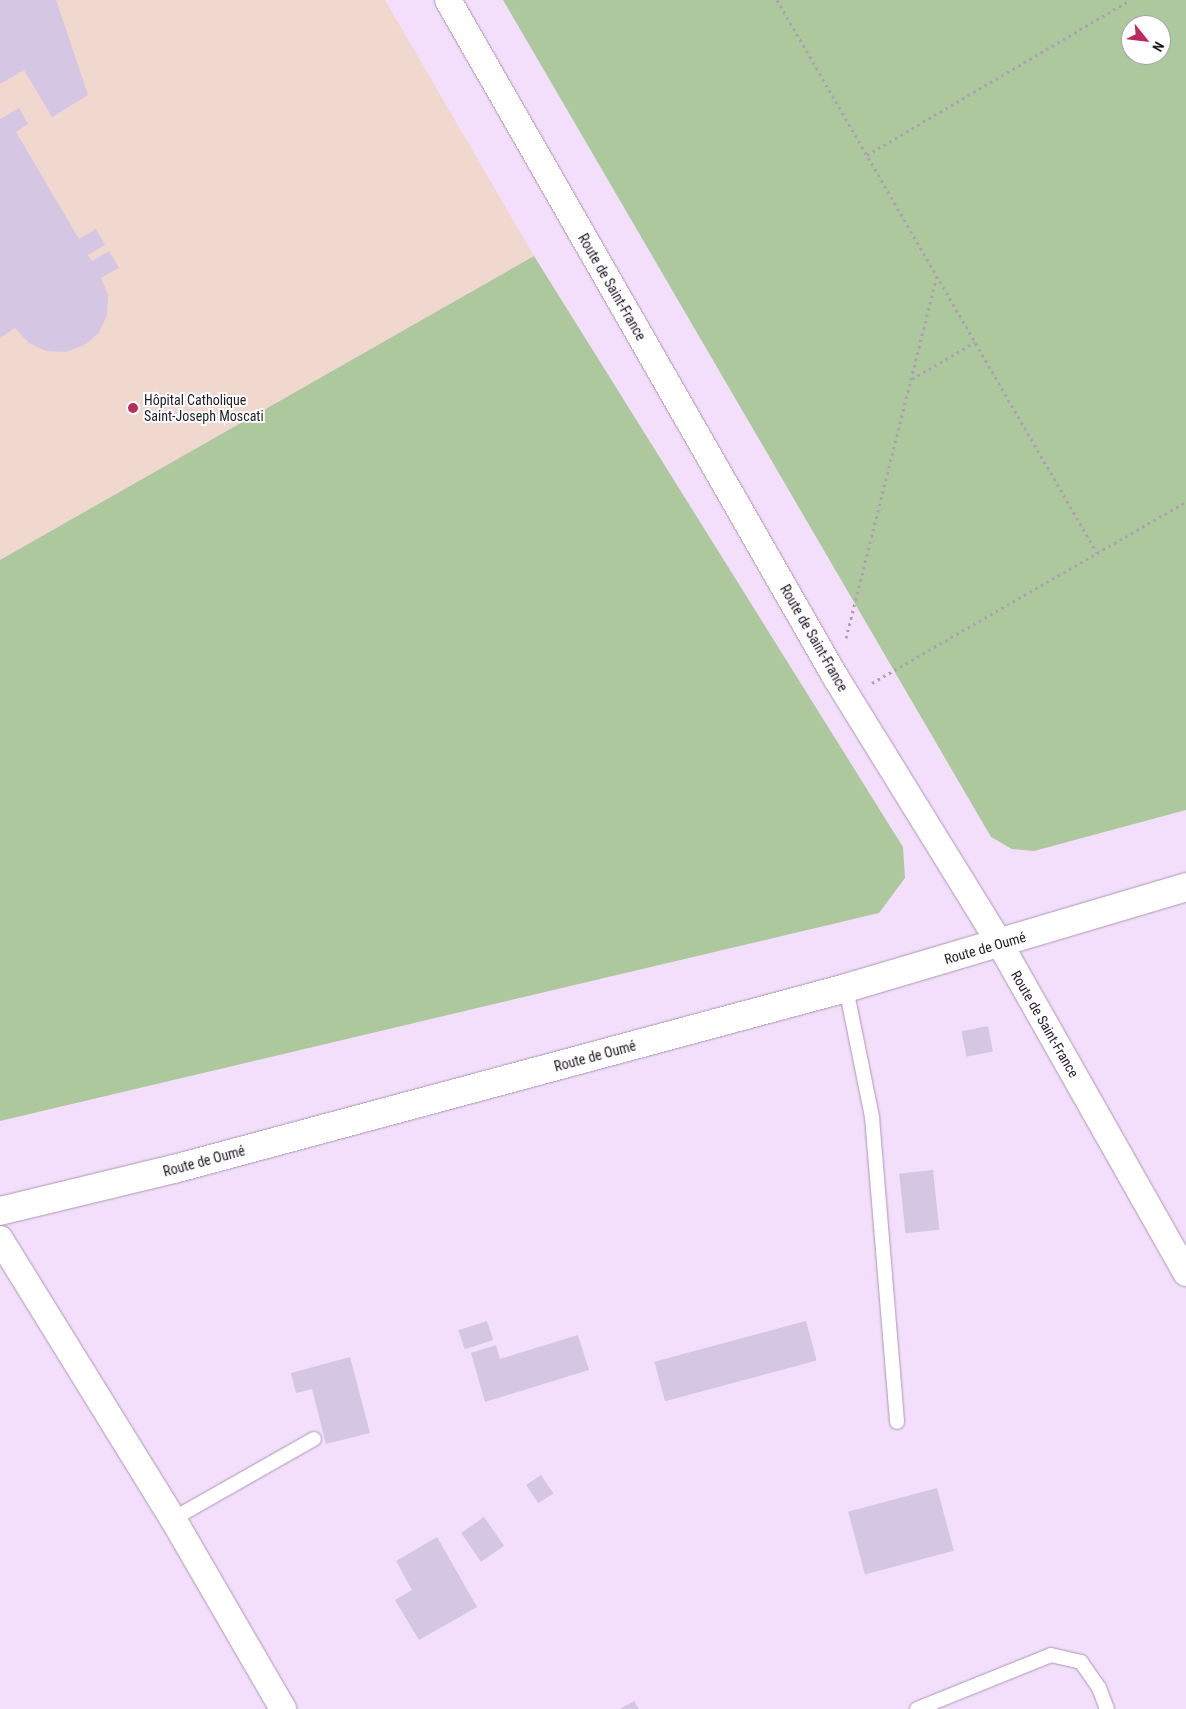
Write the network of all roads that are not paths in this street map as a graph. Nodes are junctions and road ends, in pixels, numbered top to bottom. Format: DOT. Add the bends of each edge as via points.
graph roads {
  1 [pos="448,0"];
  2 [pos="1186,887"];
  3 [pos="1000,944"];
  4 [pos="846,988"];
  5 [pos="0,1211"];
  6 [pos="0,1239"];
  7 [pos="1186,1273"];
  8 [pos="897,1422"];
  9 [pos="314,1439"];
  10 [pos="173,1519"];
  11 [pos="283,1709"];
  12 [pos="917,1709"];
  13 [pos="1107,1709"];
  1 -- 3 [label="street, Route de Saint-France" via="842,687"];
  2 -- 3 [label="main road, Route de Oumé"];
  3 -- 4 [label="main road, Route de Oumé"];
  3 -- 7 [label="street, Route de Saint-France"];
  4 -- 5 [label="main road, Route de Oumé" via="174,1169"];
  4 -- 8 [label="lane" via="872,1117"];
  6 -- 10 [label="street"];
  9 -- 10 [label="lane"];
  10 -- 11 [label="street"];
  12 -- 13 [label="lane" via="1051,1654 1081,1662 1099,1688"];
}
